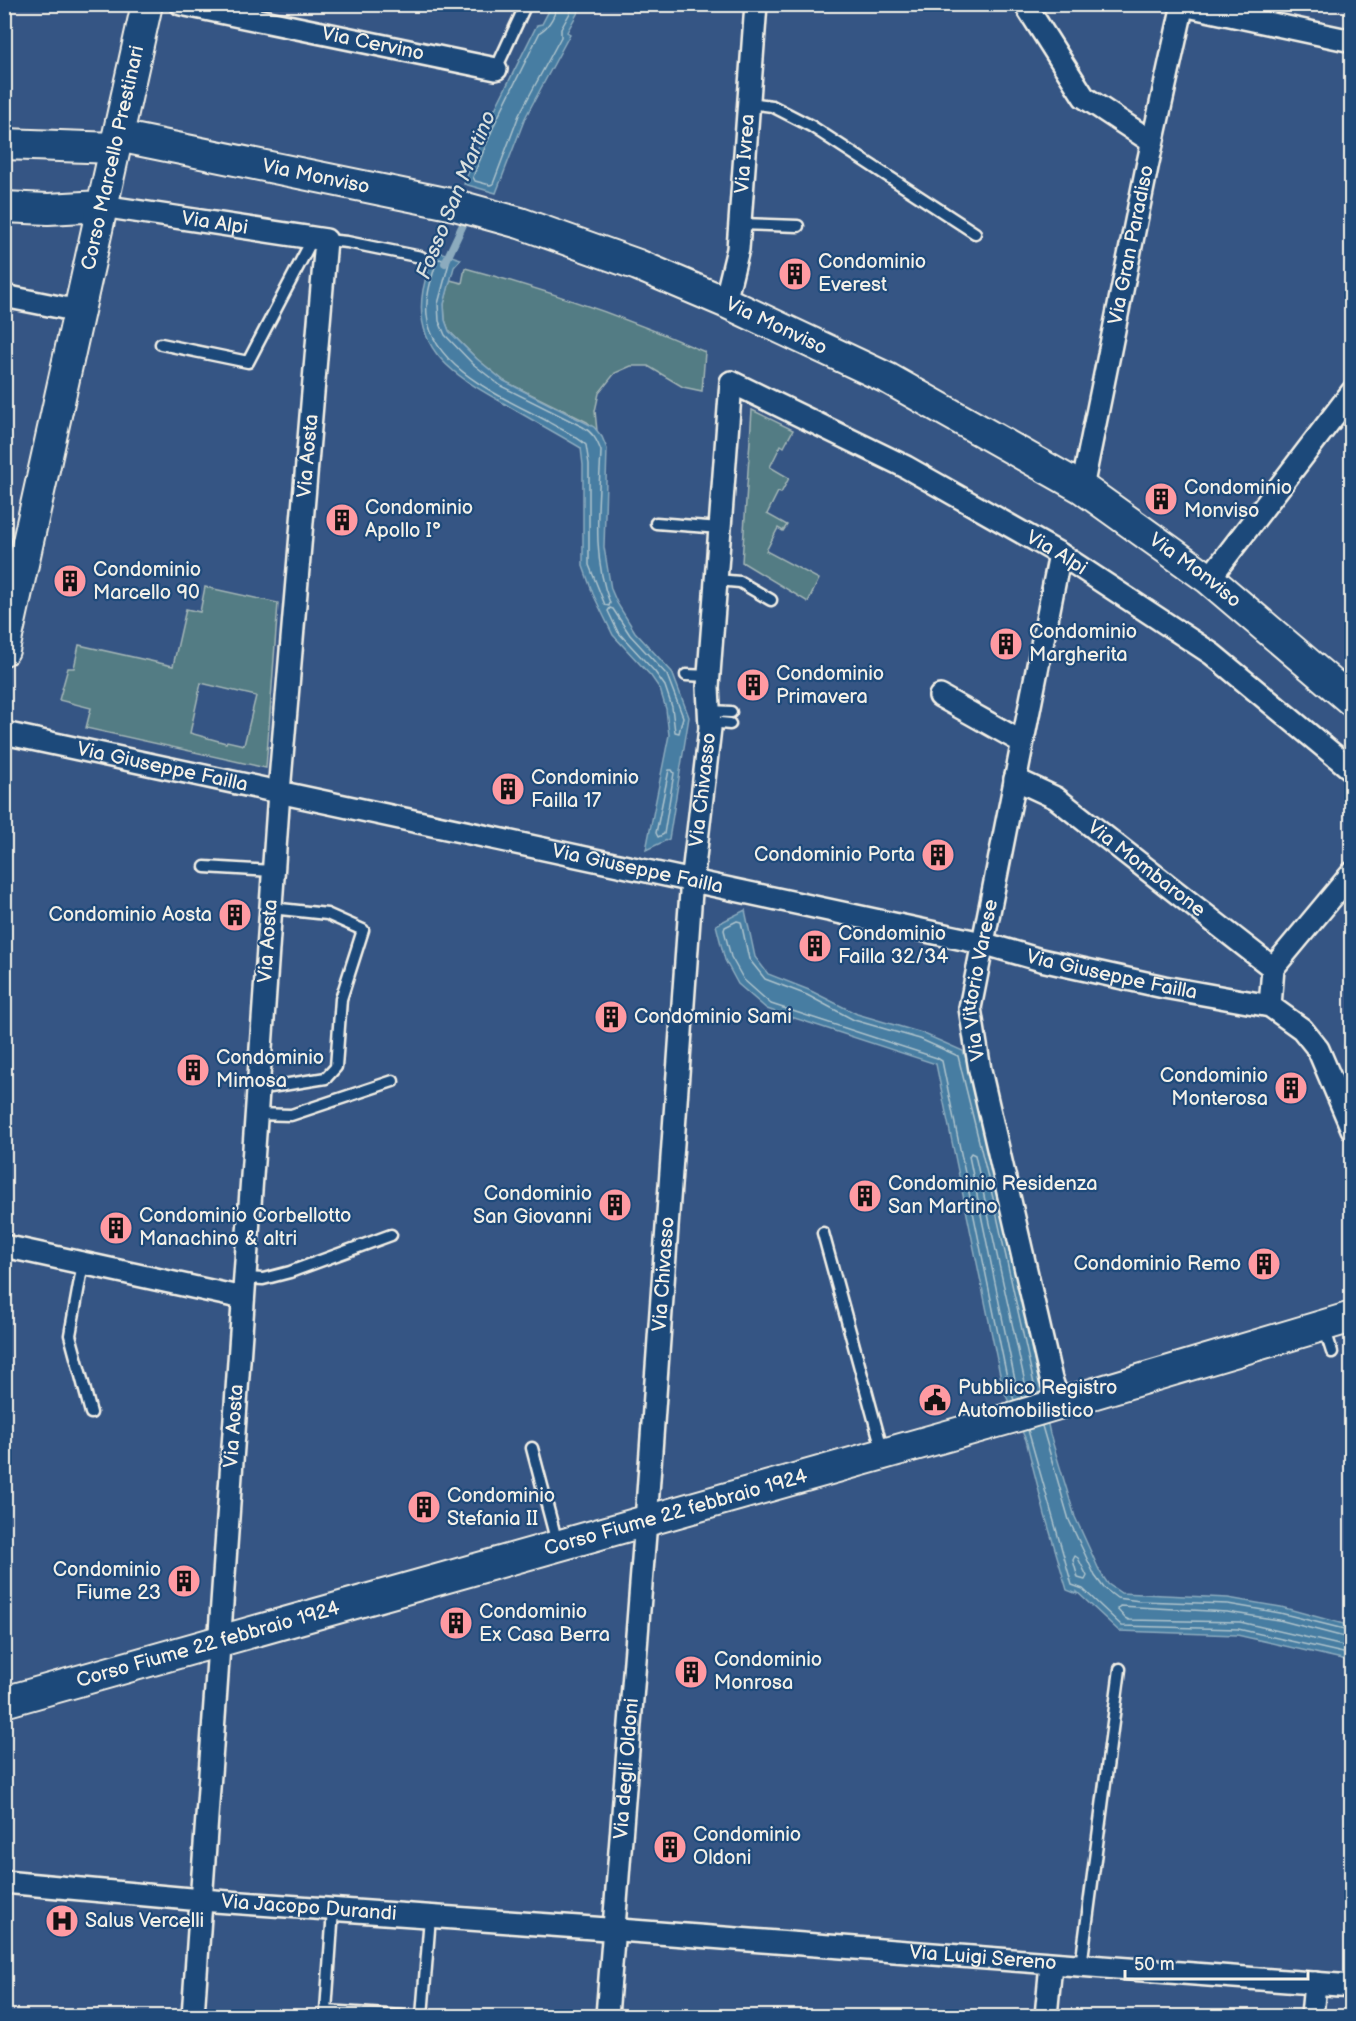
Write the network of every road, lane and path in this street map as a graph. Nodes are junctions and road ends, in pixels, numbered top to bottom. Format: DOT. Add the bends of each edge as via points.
graph roads {
  1 [pos="147,4"];
  2 [pos="181,4"];
  3 [pos="526,4"];
  4 [pos="756,4"];
  5 [pos="1025,4"];
  6 [pos="1183,5"];
  7 [pos="1352,40"];
  8 [pos="496,69"];
  9 [pos="749,103"];
  10 [pos="116,142"];
  11 [pos="1152,142"];
  12 [pos="4,144"];
  13 [pos="102,206"];
  14 [pos="4,207"];
  15 [pos="740,224"];
  16 [pos="798,226"];
  17 [pos="975,233"];
  18 [pos="320,239"];
  19 [pos="421,257"];
  20 [pos="4,296"];
  21 [pos="725,302"];
  22 [pos="79,311"];
  23 [pos="161,344"];
  24 [pos="731,382"];
  25 [pos="1352,392"];
  26 [pos="1082,488"];
  27 [pos="656,523"];
  28 [pos="720,528"];
  29 [pos="1060,554"];
  30 [pos="1209,579"];
  31 [pos="717,580"];
  32 [pos="771,600"];
  33 [pos="4,650"];
  34 [pos="686,675"];
  35 [pos="709,676"];
  36 [pos="940,696"];
  37 [pos="1352,701"];
  38 [pos="4,732"];
  39 [pos="1022,742"];
  40 [pos="1352,770"];
  41 [pos="1015,779"];
  42 [pos="279,792"];
  43 [pos="205,867"];
  44 [pos="273,871"];
  45 [pos="1352,873"];
  46 [pos="692,882"];
  47 [pos="271,908"];
  48 [pos="982,943"];
  49 [pos="1273,968"];
  50 [pos="1270,1006"];
  51 [pos="393,1081"];
  52 [pos="258,1089"];
  53 [pos="256,1114"];
  54 [pos="1352,1129"];
  55 [pos="823,1233"];
  56 [pos="391,1235"];
  57 [pos="4,1246"];
  58 [pos="83,1263"];
  59 [pos="244,1288"];
  60 [pos="1338,1328"];
  61 [pos="1052,1406"];
  62 [pos="91,1413"];
  63 [pos="532,1448"];
  64 [pos="883,1453"];
  65 [pos="646,1521"];
  66 [pos="558,1546"];
  67 [pos="219,1642"];
  68 [pos="1120,1669"];
  69 [pos="4,1702"];
  70 [pos="4,1882"];
  71 [pos="201,1900"];
  72 [pos="333,1910"];
  73 [pos="430,1917"];
  74 [pos="614,1930"];
  75 [pos="1051,1964"];
  76 [pos="1081,1966"];
  77 [pos="1315,1983"];
  78 [pos="1352,1986"];
  79 [pos="193,2016"];
  80 [pos="402,2016"];
  81 [pos="422,2016"];
  82 [pos="607,2016"];
  83 [pos="1046,2016"];
  84 [pos="1312,2016"];
  1 -- 10 [label="main road, Corso Marcello Prestinari"];
  2 -- 8 [label="street, Via Cervino"];
  3 -- 8 [label="lane"];
  4 -- 9 [label="street, Via Ivrea"];
  5 -- 11 [label="street" via="1084,97"];
  6 -- 7 [label="street"];
  6 -- 11 [label="street, Via Gran Paradiso"];
  9 -- 15 [label="street, Via Ivrea"];
  9 -- 17 [label="lane" via="772,106 811,126"];
  10 -- 12 [label="main road, Via Monviso"];
  10 -- 13 [label="main road, Corso Marcello Prestinari"];
  10 -- 21 [label="main road, Via Monviso" via="455,205 638,265"];
  11 -- 26 [label="street, Via Gran Paradiso"];
  13 -- 14 [label="main road"];
  13 -- 18 [label="street, Via Alpi"];
  13 -- 22 [label="main road, Corso Marcello Prestinari"];
  15 -- 16 [label="lane"];
  15 -- 21 [label="street, Via Ivrea"];
  18 -- 19 [label="lane"];
  18 -- 23 [label="lane" via="248,362"];
  18 -- 42 [label="street, Via Aosta"];
  20 -- 22 [label="street"];
  21 -- 26 [label="main road, Via Monviso" via="889,379"];
  22 -- 33 [label="main road, Corso Marcello Prestinari"];
  24 -- 28 [label="street, Via Chivasso"];
  24 -- 29 [label="street, Via Alpi" via="906,467"];
  25 -- 30 [label="street"];
  26 -- 30 [label="main road, Via Monviso"];
  27 -- 28 [label="lane"];
  28 -- 31 [label="street, Via Chivasso"];
  29 -- 39 [label="street, Via Vittorio Varese"];
  29 -- 40 [label="street, Via Alpi" via="1212,654"];
  30 -- 37 [label="main road, Via Monviso"];
  31 -- 32 [label="lane" via="740,582"];
  31 -- 35 [label="street, Via Chivasso"];
  34 -- 35 [label="lane"];
  35 -- 46 [label="street, Via Chivasso" via="720,717"];
  36 -- 39 [label="street"];
  38 -- 42 [label="street, Via Giuseppe Failla"];
  39 -- 41 [label="street, Via Vittorio Varese"];
  41 -- 48 [label="street, Via Vittorio Varese"];
  41 -- 49 [label="street, Via Mombarone" via="1056,798"];
  42 -- 44 [label="street, Via Aosta"];
  42 -- 46 [label="street, Via Giuseppe Failla"];
  43 -- 44 [label="lane"];
  44 -- 47 [label="street, Via Aosta"];
  45 -- 49 [label="street"];
  46 -- 48 [label="street, Via Giuseppe Failla"];
  46 -- 65 [label="street, Via Chivasso"];
  47 -- 52 [label="street, Via Aosta"];
  47 -- 52 [label="lane" via="327,914 363,930 341,999 336,1067 326,1078"];
  48 -- 50 [label="street, Via Giuseppe Failla" via="1041,960"];
  48 -- 61 [label="street, Via Vittorio Varese" via="970,1008 978,1060 1051,1379"];
  49 -- 50 [label="street"];
  50 -- 54 [label="street" via="1302,1029 1318,1049"];
  51 -- 53 [label="lane" via="291,1115"];
  52 -- 53 [label="street, Via Aosta"];
  53 -- 59 [label="street, Via Aosta"];
  55 -- 64 [label="lane"];
  56 -- 59 [label="lane"];
  57 -- 58 [label="street"];
  58 -- 59 [label="street"];
  58 -- 62 [label="lane" via="70,1335"];
  59 -- 67 [label="street, Via Aosta"];
  60 -- 61 [label="main road, Corso Fiume 22 febbraio 1924"];
  61 -- 64 [label="main road, Corso Fiume 22 febbraio 1924"];
  63 -- 66 [label="lane" via="536,1476"];
  64 -- 65 [label="main road, Corso Fiume 22 febbraio 1924"];
  65 -- 66 [label="main road, Corso Fiume 22 febbraio 1924"];
  65 -- 74 [label="street, Via degli Oldoni"];
  66 -- 67 [label="main road, Corso Fiume 22 febbraio 1924"];
  67 -- 69 [label="main road, Corso Fiume 22 febbraio 1924"];
  67 -- 71 [label="street, Via Aosta"];
  68 -- 76 [label="lane"];
  70 -- 71 [label="street, Via Jacopo Durandi"];
  71 -- 72 [label="street, Via Jacopo Durandi"];
  71 -- 79 [label="street, Via Aosta"];
  72 -- 73 [label="street, Via Jacopo Durandi"];
  72 -- 80 [label="lane" via="326,2011"];
  73 -- 74 [label="street, Via Jacopo Durandi"];
  73 -- 81 [label="lane"];
  74 -- 75 [label="street, Via Luigi Sereno"];
  74 -- 82 [label="street, Via degli Oldoni"];
  75 -- 76 [label="street, Via Luigi Sereno"];
  75 -- 83 [label="street"];
  76 -- 77 [label="street, Via Luigi Sereno"];
  77 -- 78 [label="street, Via Luigi Sereno"];
  77 -- 84 [label="street"];
}
